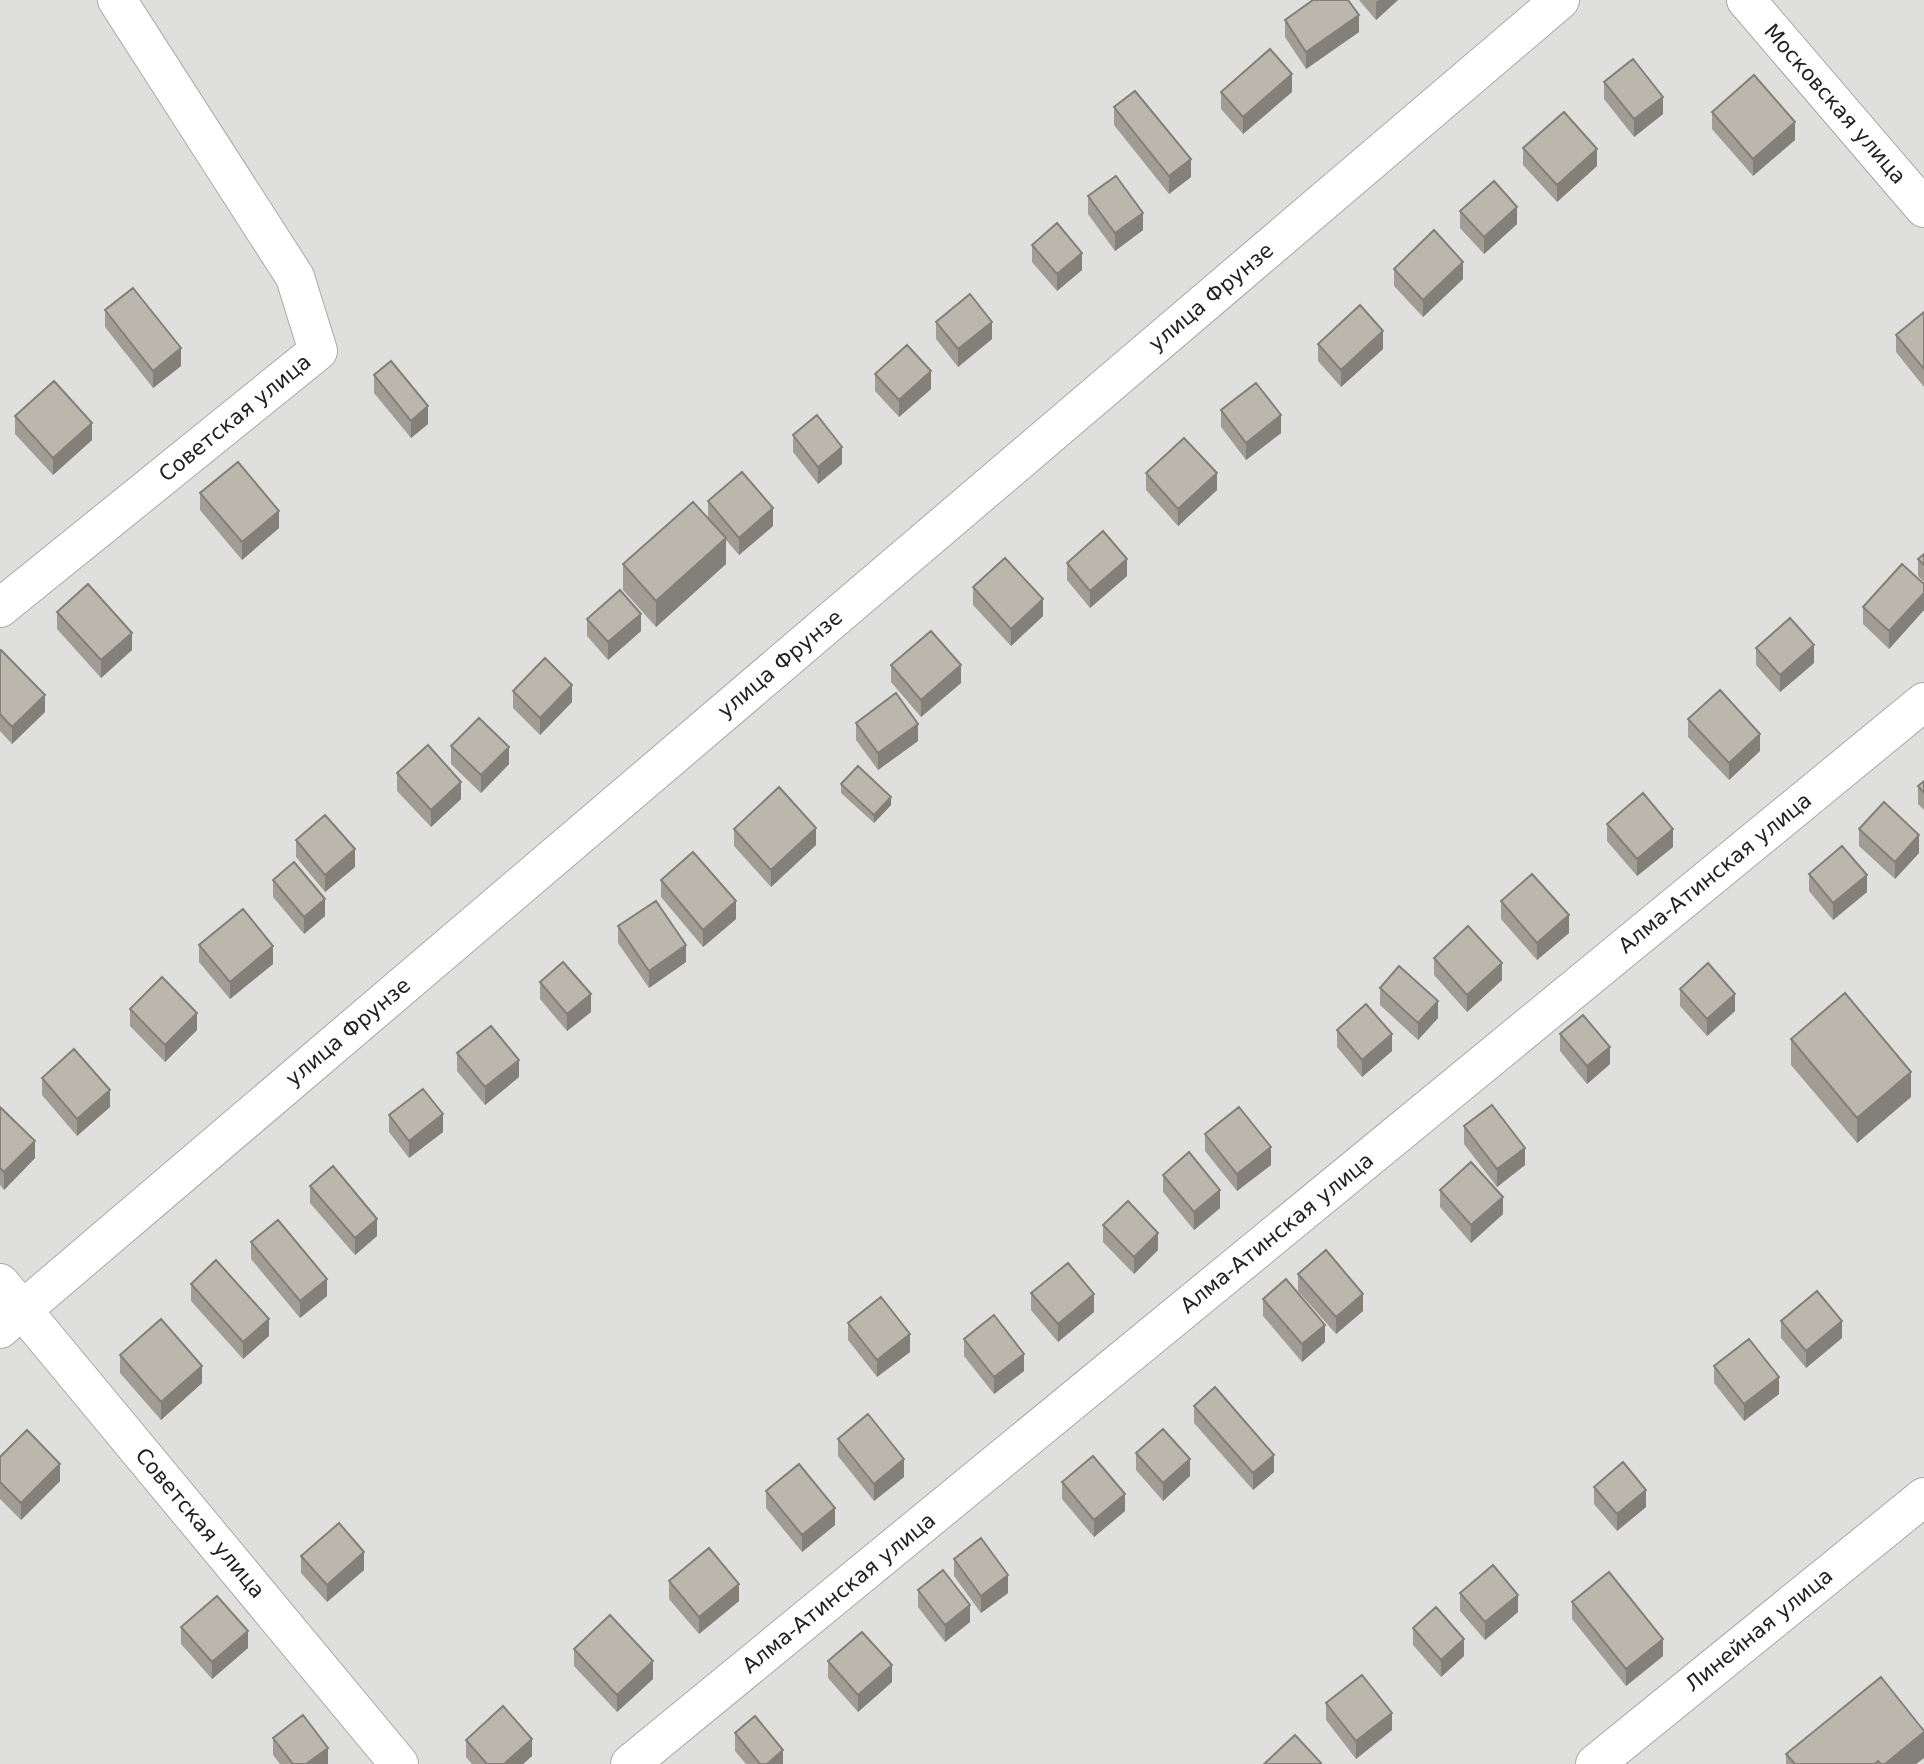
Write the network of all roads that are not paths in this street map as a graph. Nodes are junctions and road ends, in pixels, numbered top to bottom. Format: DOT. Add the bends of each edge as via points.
graph roads {
  1 [pos="117,0"];
  2 [pos="1560,0"];
  3 [pos="1746,0"];
  4 [pos="1924,208"];
  5 [pos="0,608"];
  6 [pos="1924,702"];
  7 [pos="8,1307"];
  8 [pos="1924,1497"];
  9 [pos="399,1764"];
  10 [pos="630,1764"];
  11 [pos="1595,1764"];
  1 -- 5 [label="street, Советская улица" via="295,277 318,351"];
  2 -- 7 [label="street, улица Фрунзе"];
  3 -- 4 [label="street, Московская улица"];
  6 -- 10 [label="street, Алма-Атинская улица"];
  7 -- 9 [label="street, Советская улица"];
  8 -- 11 [label="street, Линейная улица"];
}
